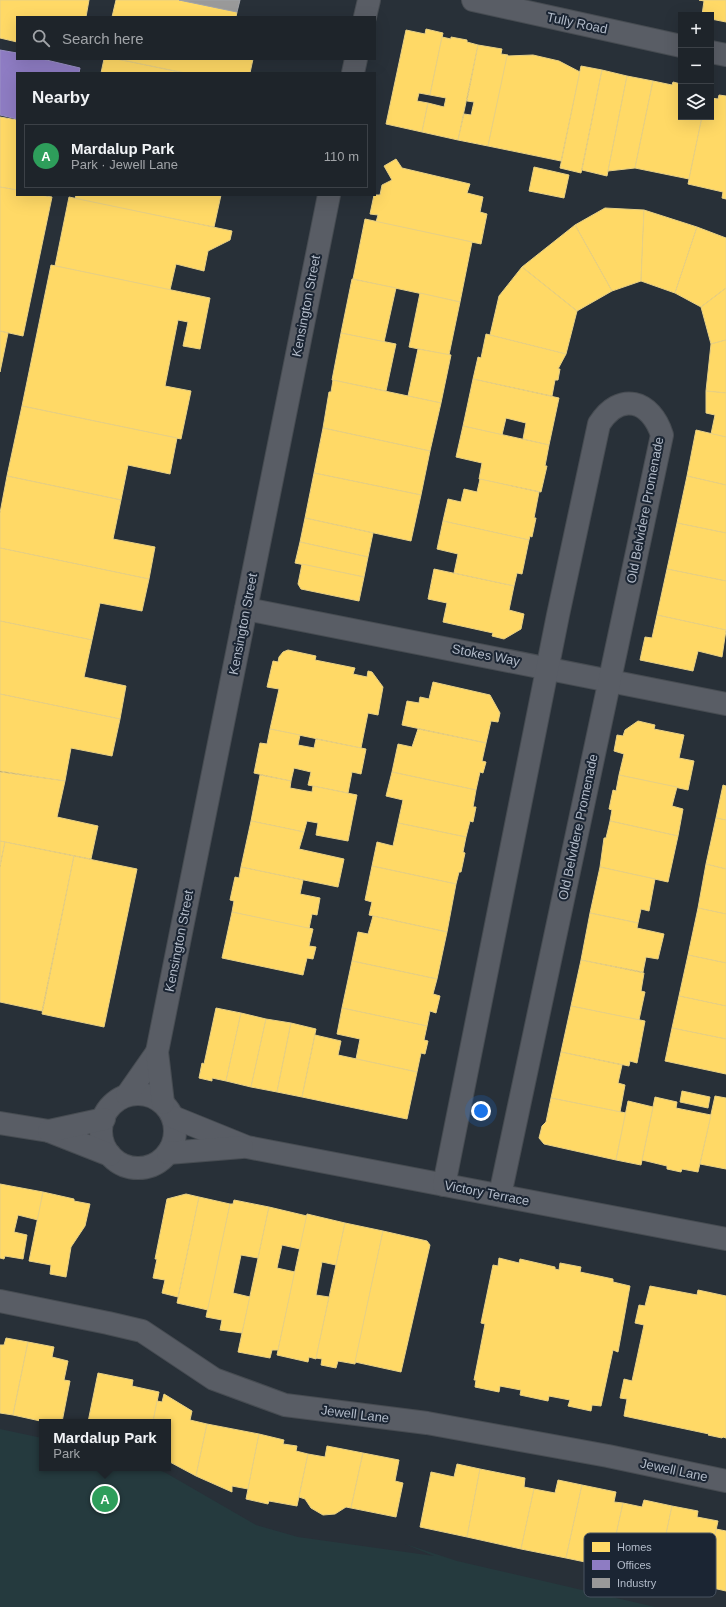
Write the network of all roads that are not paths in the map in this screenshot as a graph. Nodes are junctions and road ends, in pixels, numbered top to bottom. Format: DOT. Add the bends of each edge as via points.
graph roads {
  1 [pos="369,0"];
  2 [pos="473,0"];
  3 [pos="365,16"];
  4 [pos="678,45"];
  5 [pos="714,53"];
  6 [pos="726,55"];
  7 [pos="356,60"];
  8 [pos="353,72"];
  9 [pos="328,196"];
  10 [pos="246,609"];
  11 [pos="548,668"];
  12 [pos="609,681"];
  13 [pos="726,704"];
  14 [pos="157,1052"];
  15 [pos="127,1095"];
  16 [pos="168,1110"];
  17 [pos="104,1119"];
  18 [pos="0,1123"];
  19 [pos="49,1131"];
  20 [pos="247,1147"];
  21 [pos="168,1153"];
  22 [pos="110,1155"];
  23 [pos="444,1185"];
  24 [pos="500,1195"];
  25 [pos="726,1239"];
  26 [pos="0,1301"];
  27 [pos="726,1481"];
  1 -- 3 [label="street"];
  2 -- 4 [label="street, Tully Road"];
  5 -- 6 [label="street"];
  7 -- 8 [label="street"];
  9 -- 10 [label="street, Kensington Street"];
  10 -- 11 [label="street, Stokes Way"];
  10 -- 14 [label="street, Kensington Street"];
  11 -- 12 [label="street, Stokes Way"];
  11 -- 12 [label="street, Old Belvidere Promenade" via="599,424 614,407 635,405 652,414 662,435"];
  11 -- 23 [label="street, Old Belvidere Promenade"];
  12 -- 13 [label="street, Stokes Way"];
  12 -- 24 [label="street, Old Belvidere Promenade"];
  14 -- 15 [label="street, Kensington Street"];
  14 -- 16 [label="street, Kensington Street"];
  15 -- 16 [label="street" via="146,1094 155,1098"];
  15 -- 17 [label="street" via="108,1108"];
  16 -- 20 [label="street, Victory Terrace"];
  16 -- 21 [label="street" via="175,1130 174,1142"];
  17 -- 19 [label="street"];
  17 -- 22 [label="street" via="101,1131"];
  18 -- 19 [label="street"];
  19 -- 22 [label="street"];
  20 -- 21 [label="street, Victory Terrace"];
  20 -- 23 [label="street, Victory Terrace"];
  21 -- 22 [label="street" via="161,1160 141,1168 121,1163"];
  23 -- 24 [label="street, Victory Terrace"];
  24 -- 25 [label="street, Victory Terrace"];
  26 -- 27 [label="street, Jewell Lane" via="142,1331 214,1379 286,1405 427,1422 600,1454"];
}
